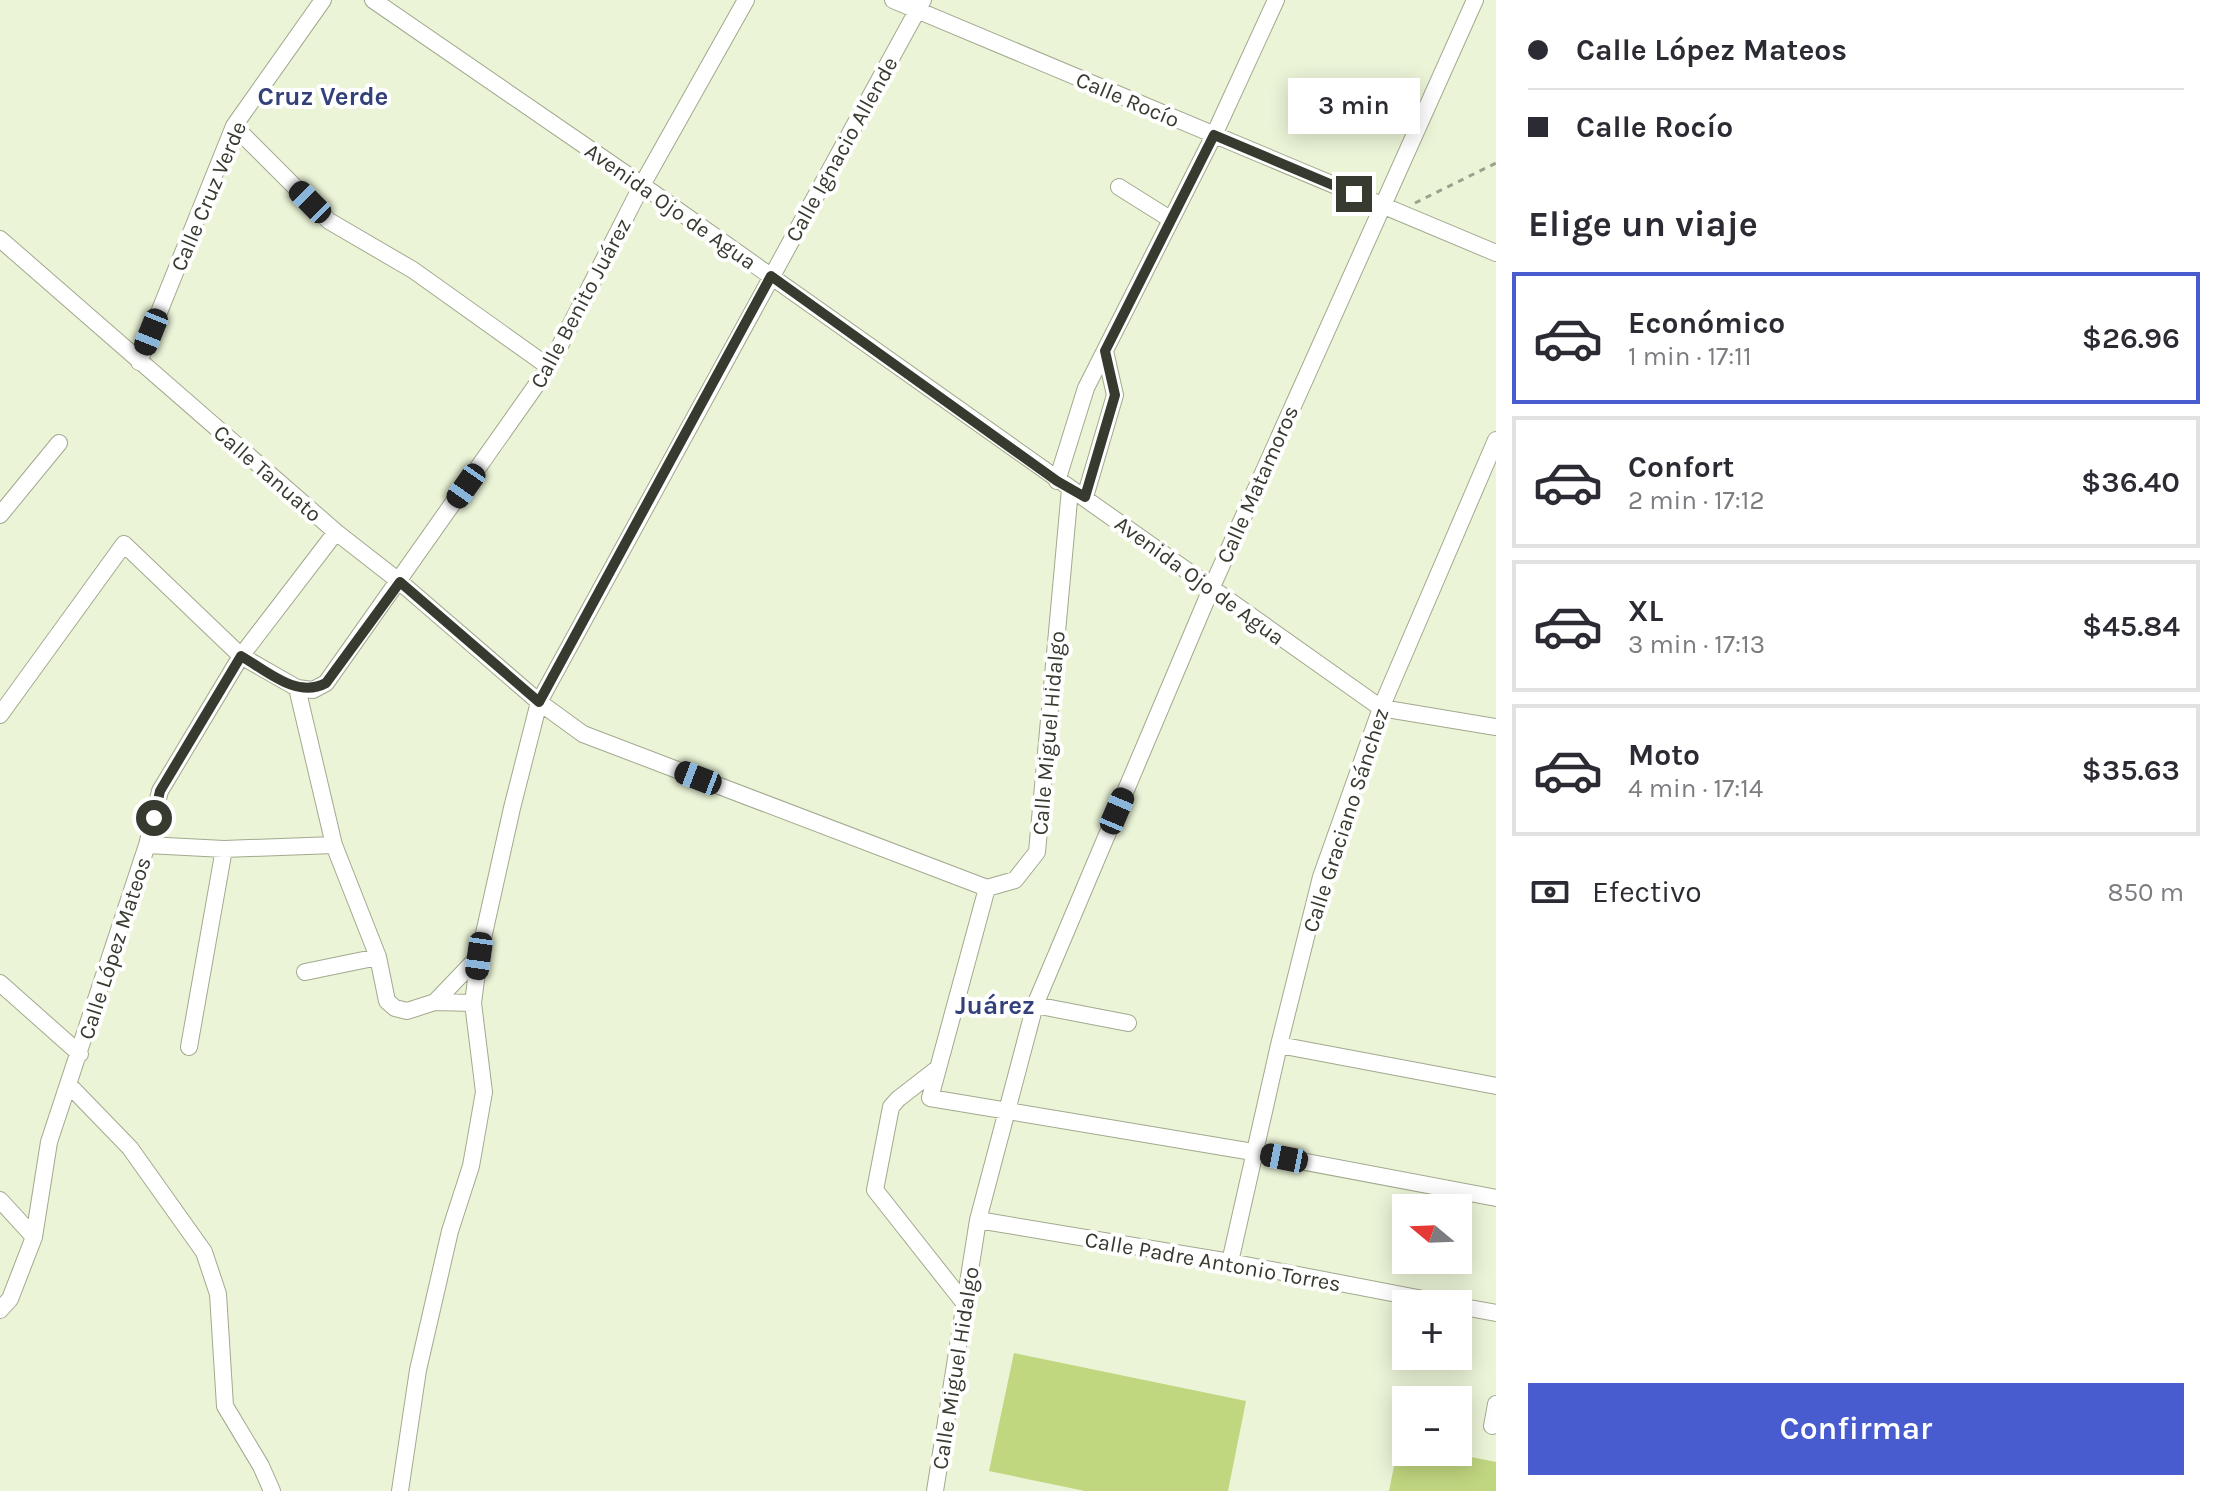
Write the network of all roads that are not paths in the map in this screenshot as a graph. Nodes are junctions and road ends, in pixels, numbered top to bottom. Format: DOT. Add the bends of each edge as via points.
graph roads {
  1 [pos="323,0"];
  2 [pos="373,0"];
  3 [pos="746,0"];
  4 [pos="893,0"];
  5 [pos="1276,0"];
  6 [pos="1475,0"];
  7 [pos="920,5"];
  8 [pos="234,126"];
  9 [pos="1214,135"];
  10 [pos="642,185"];
  11 [pos="1119,187"];
  12 [pos="1390,209"];
  13 [pos="1170,219"];
  14 [pos="0,239"];
  15 [pos="1496,253"];
  16 [pos="771,276"];
  17 [pos="1105,351"];
  18 [pos="139,362"];
  19 [pos="549,367"];
  20 [pos="1496,440"];
  21 [pos="59,443"];
  22 [pos="1064,485"];
  23 [pos="1085,497"];
  24 [pos="0,515"];
  25 [pos="336,532"];
  26 [pos="400,582"];
  27 [pos="1211,589"];
  28 [pos="241,656"];
  29 [pos="297,688"];
  30 [pos="539,702"];
  31 [pos="1381,708"];
  32 [pos="0,715"];
  33 [pos="1496,727"];
  34 [pos="147,845"];
  35 [pos="334,845"];
  36 [pos="224,849"];
  37 [pos="987,888"];
  38 [pos="479,956"];
  39 [pos="378,957"];
  40 [pos="305,972"];
  41 [pos="0,983"];
  42 [pos="435,1002"];
  43 [pos="473,1003"];
  44 [pos="1035,1005"];
  45 [pos="1128,1023"];
  46 [pos="1279,1045"];
  47 [pos="189,1047"];
  48 [pos="80,1054"];
  49 [pos="938,1068"];
  50 [pos="69,1085"];
  51 [pos="1496,1086"];
  52 [pos="1008,1111"];
  53 [pos="1253,1152"];
  54 [pos="1496,1198"];
  55 [pos="0,1200"];
  56 [pos="978,1220"];
  57 [pos="34,1237"];
  58 [pos="1230,1262"];
  59 [pos="1392,1293"];
  60 [pos="965,1304"];
  61 [pos="1472,1309"];
  62 [pos="0,1310"];
  63 [pos="1496,1313"];
  64 [pos="1496,1404"];
  65 [pos="1492,1426"];
  66 [pos="272,1491"];
  67 [pos="400,1491"];
  68 [pos="935,1491"];
  1 -- 8 [label="street, Calle Cruz Verde"];
  2 -- 10 [label="street, Avenida Ojo de Agua"];
  3 -- 10 [label="street, Calle Benito Juárez"];
  4 -- 7 [label="street, Calle Rocío"];
  5 -- 9 [label="street, Calle Miguel Hidalgo"];
  6 -- 12 [label="street, Calle Matamoros"];
  7 -- 9 [label="street, Calle Rocío"];
  7 -- 16 [label="street, Calle Ignacio Allende"];
  8 -- 18 [label="street, Calle Cruz Verde"];
  8 -- 19 [label="street" via="329,221 413,270"];
  9 -- 12 [label="street, Calle Rocío"];
  9 -- 13 [label="street, Calle Miguel Hidalgo"];
  10 -- 16 [label="street, Avenida Ojo de Agua"];
  10 -- 19 [label="street, Calle Benito Juárez"];
  11 -- 13 [label="street"];
  12 -- 15 [label="street, Calle Rocío"];
  12 -- 27 [label="street, Calle Matamoros"];
  13 -- 17 [label="street, Calle Miguel Hidalgo"];
  14 -- 18 [label="street, Calle Tanuato"];
  16 -- 22 [label="street, Avenida Ojo de Agua"];
  16 -- 30 [label="street, Calle Ignacio Allende"];
  17 -- 22 [label="street, Calle Miguel Hidalgo" via="1086,388"];
  17 -- 23 [label="street" via="1115,395"];
  18 -- 25 [label="street, Calle Tanuato"];
  19 -- 26 [label="street, Calle Benito Juárez"];
  20 -- 31 [label="street, Calle Graciano Sánchez"];
  21 -- 24 [label="street"];
  22 -- 23 [label="street, Avenida Ojo de Agua"];
  22 -- 37 [label="street, Calle Miguel Hidalgo" via="1037,852 1015,880"];
  23 -- 27 [label="street, Avenida Ojo de Agua"];
  25 -- 26 [label="street, Calle Tanuato"];
  25 -- 28 [label="street, Calle López Mateos"];
  26 -- 29 [label="street, Calle Benito Juárez" via="326,683 313,690"];
  26 -- 30 [label="street, Calle Tanuato"];
  27 -- 31 [label="street, Avenida Ojo de Agua"];
  27 -- 44 [label="street, Calle Matamoros"];
  28 -- 29 [label="street"];
  28 -- 32 [label="street" via="124,544"];
  28 -- 34 [label="street, Calle López Mateos" via="160,791"];
  29 -- 35 [label="street"];
  30 -- 37 [label="street, Calle Tanuato" via="583,734"];
  30 -- 38 [label="street, Calle Ignacio Allende"];
  31 -- 33 [label="street, Avenida Ojo de Agua"];
  31 -- 46 [label="street, Calle Graciano Sánchez" via="1321,877"];
  34 -- 36 [label="street"];
  34 -- 48 [label="street, Calle López Mateos"];
  35 -- 36 [label="street"];
  35 -- 39 [label="street"];
  36 -- 47 [label="street"];
  37 -- 49 [label="street"];
  38 -- 42 [label="street"];
  38 -- 43 [label="street, Calle Ignacio Allende"];
  39 -- 40 [label="street"];
  39 -- 42 [label="street" via="387,1001 395,1008 407,1011"];
  41 -- 48 [label="street"];
  42 -- 43 [label="street"];
  43 -- 67 [label="street, Calle Ignacio Allende" via="484,1092 471,1166 418,1370"];
  44 -- 45 [label="street"];
  44 -- 52 [label="street, Calle Matamoros"];
  46 -- 51 [label="street"];
  46 -- 53 [label="street, Calle Graciano Sánchez"];
  48 -- 50 [label="street, Calle López Mateos"];
  49 -- 52 [label="street" via="930,1098"];
  49 -- 60 [label="street" via="891,1107 875,1190"];
  50 -- 57 [label="street, Calle López Mateos" via="49,1142"];
  50 -- 66 [label="street" via="130,1148 204,1252 218,1294 225,1406"];
  52 -- 53 [label="street"];
  52 -- 56 [label="street, Calle Miguel Hidalgo"];
  53 -- 54 [label="street"];
  53 -- 58 [label="street, Calle Graciano Sánchez"];
  55 -- 57 [label="street"];
  56 -- 58 [label="street, Calle Padre Antonio Torres"];
  56 -- 60 [label="street, Calle Miguel Hidalgo"];
  57 -- 62 [label="street, Calle López Mateos" via="10,1299"];
  58 -- 59 [label="street, Calle Padre Antonio Torres"];
  60 -- 68 [label="street, Calle Miguel Hidalgo"];
  61 -- 63 [label="street"];
  64 -- 65 [label="street"];
}
